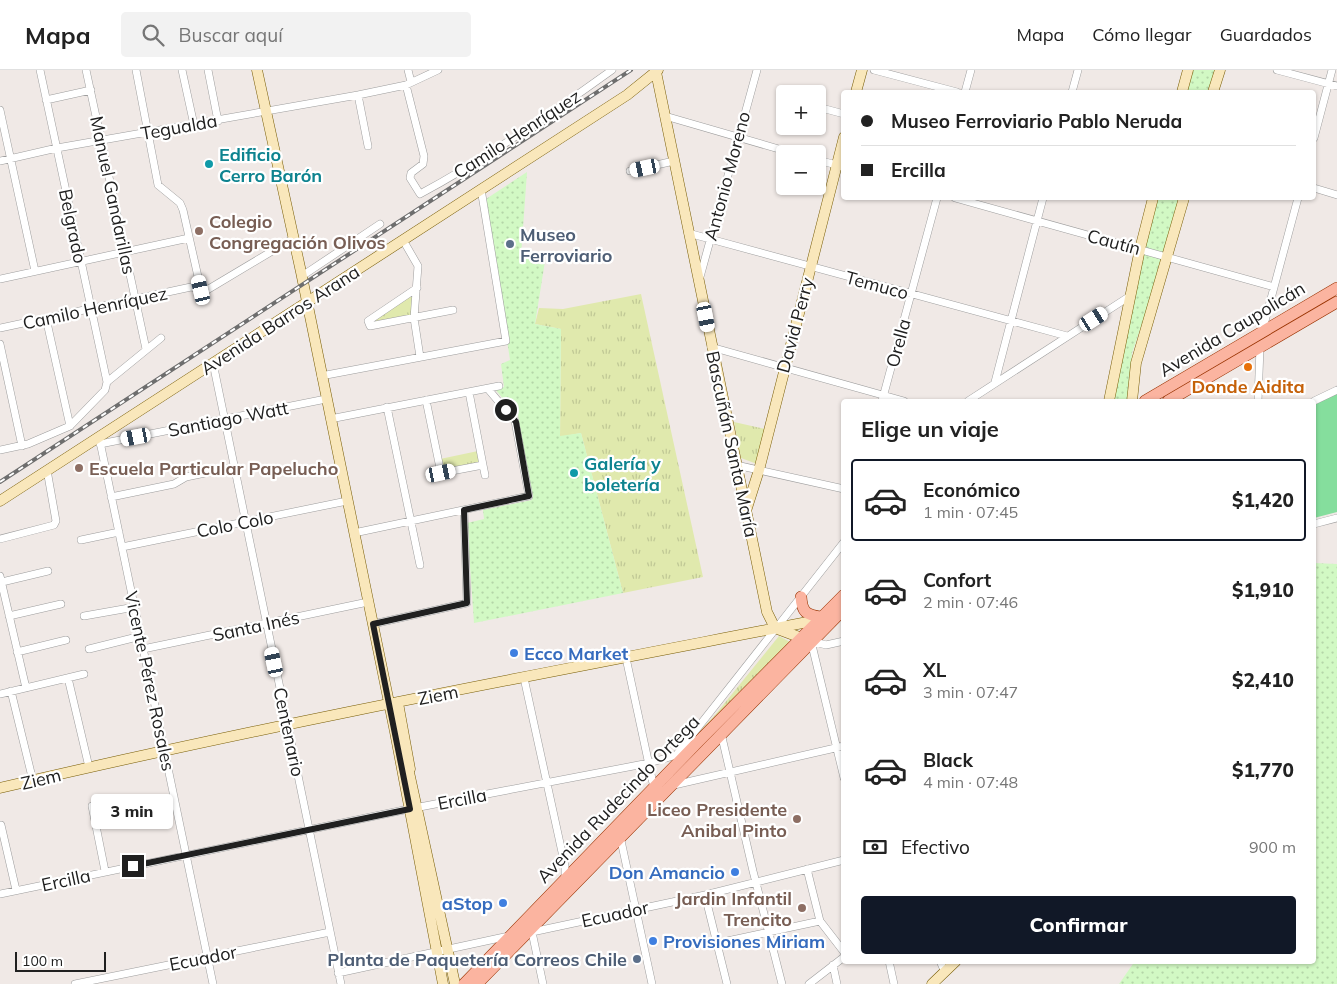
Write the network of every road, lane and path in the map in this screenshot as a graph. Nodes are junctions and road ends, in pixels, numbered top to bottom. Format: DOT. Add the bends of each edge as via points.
graph roads {
  1 [pos="40,70"];
  2 [pos="86,70"];
  3 [pos="136,70"];
  4 [pos="182,70"];
  5 [pos="208,70"];
  6 [pos="257,70"];
  7 [pos="408,70"];
  8 [pos="438,70"];
  9 [pos="612,70"];
  10 [pos="756,70"];
  11 [pos="862,70"];
  12 [pos="874,70"];
  13 [pos="971,70"];
  14 [pos="1078,70"];
  15 [pos="1188,70"];
  16 [pos="1220,70"];
  17 [pos="1277,70"];
  18 [pos="1332,70"];
  19 [pos="657,71"];
  20 [pos="408,83"];
  21 [pos="1328,84"];
  22 [pos="1337,86"];
  23 [pos="91,90"];
  24 [pos="857,90"];
  25 [pos="949,90"];
  26 [pos="966,90"];
  27 [pos="1073,90"];
  28 [pos="1183,90"];
  29 [pos="1215,90"];
  30 [pos="358,95"];
  31 [pos="46,100"];
  32 [pos="826,108"];
  33 [pos="0,110"];
  34 [pos="266,113"];
  35 [pos="841,113"];
  36 [pos="665,116"];
  37 [pos="218,121"];
  38 [pos="194,125"];
  39 [pos="1316,130"];
  40 [pos="148,133"];
  41 [pos="738,138"];
  42 [pos="101,140"];
  43 [pos="368,146"];
  44 [pos="56,148"];
  45 [pos="776,148"];
  46 [pos="10,158"];
  47 [pos="0,161"];
  48 [pos="674,161"];
  49 [pos="826,162"];
  50 [pos="840,166"];
  51 [pos="630,171"];
  52 [pos="481,189"];
  53 [pos="1316,189"];
  54 [pos="1337,194"];
  55 [pos="936,200"];
  56 [pos="962,200"];
  57 [pos="1042,200"];
  58 [pos="1152,200"];
  59 [pos="1183,200"];
  60 [pos="1297,200"];
  61 [pos="1037,220"];
  62 [pos="380,224"];
  63 [pos="688,233"];
  64 [pos="189,238"];
  65 [pos="294,238"];
  66 [pos="710,239"];
  67 [pos="403,240"];
  68 [pos="1140,249"];
  69 [pos="125,252"];
  70 [pos="1168,256"];
  71 [pos="81,261"];
  72 [pos="811,266"];
  73 [pos="35,271"];
  74 [pos="302,276"];
  75 [pos="0,279"];
  76 [pos="698,283"];
  77 [pos="1274,286"];
  78 [pos="418,288"];
  79 [pos="1337,288"];
  80 [pos="201,290"];
  81 [pos="911,294"];
  82 [pos="1130,296"];
  83 [pos="135,299"];
  84 [pos="306,302"];
  85 [pos="1337,302"];
  86 [pos="91,308"];
  87 [pos="453,310"];
  88 [pos="46,318"];
  89 [pos="414,318"];
  90 [pos="1011,321"];
  91 [pos="0,328"];
  92 [pos="1265,332"];
  93 [pos="1067,336"];
  94 [pos="161,338"];
  95 [pos="0,344"];
  96 [pos="712,347"];
  97 [pos="1260,347"];
  98 [pos="146,349"];
  99 [pos="420,357"];
  100 [pos="213,363"];
  101 [pos="784,368"];
  102 [pos="321,376"];
  103 [pos="107,382"];
  104 [pos="994,382"];
  105 [pos="499,386"];
  106 [pos="488,388"];
  107 [pos="1337,390"];
  108 [pos="469,392"];
  109 [pos="883,398"];
  110 [pos="326,399"];
  111 [pos="971,399"];
  112 [pos="1109,399"];
  113 [pos="1132,399"];
  114 [pos="1148,399"];
  115 [pos="1171,399"];
  116 [pos="1258,399"];
  117 [pos="426,400"];
  118 [pos="1316,400"];
  119 [pos="387,407"];
  120 [pos="225,419"];
  121 [pos="330,419"];
  122 [pos="70,426"];
  123 [pos="99,440"];
  124 [pos="22,446"];
  125 [pos="0,450"];
  126 [pos="483,465"];
  127 [pos="736,465"];
  128 [pos="234,467"];
  129 [pos="47,470"];
  130 [pos="759,470"];
  131 [pos="441,473"];
  132 [pos="485,475"];
  133 [pos="442,483"];
  134 [pos="841,488"];
  135 [pos="111,497"];
  136 [pos="0,501"];
  137 [pos="347,501"];
  138 [pos="464,510"];
  139 [pos="746,513"];
  140 [pos="1337,518"];
  141 [pos="411,521"];
  142 [pos="246,522"];
  143 [pos="1316,523"];
  144 [pos="119,532"];
  145 [pos="354,533"];
  146 [pos="0,539"];
  147 [pos="81,540"];
  148 [pos="841,546"];
  149 [pos="122,547"];
  150 [pos="420,565"];
  151 [pos="48,571"];
  152 [pos="1,579"];
  153 [pos="801,598"];
  154 [pos="841,598"];
  155 [pos="368,602"];
  156 [pos="61,604"];
  157 [pos="134,607"];
  158 [pos="841,612"];
  159 [pos="9,616"];
  160 [pos="84,616"];
  161 [pos="819,618"];
  162 [pos="267,624"];
  163 [pos="373,624"];
  164 [pos="775,628"];
  165 [pos="141,636"];
  166 [pos="799,639"];
  167 [pos="66,640"];
  168 [pos="811,641"];
  169 [pos="841,642"];
  170 [pos="89,649"];
  171 [pos="143,649"];
  172 [pos="17,652"];
  173 [pos="626,658"];
  174 [pos="84,674"];
  175 [pos="68,678"];
  176 [pos="524,678"];
  177 [pos="26,688"];
  178 [pos="11,691"];
  179 [pos="0,694"];
  180 [pos="394,704"];
  181 [pos="287,725"];
  182 [pos="395,732"];
  183 [pos="721,733"];
  184 [pos="840,746"];
  185 [pos="164,751"];
  186 [pos="689,751"];
  187 [pos="676,754"];
  188 [pos="649,763"];
  189 [pos="89,767"];
  190 [pos="731,772"];
  191 [pos="412,778"];
  192 [pos="33,781"];
  193 [pos="547,783"];
  194 [pos="668,786"];
  195 [pos="0,788"];
  196 [pos="654,788"];
  197 [pos="92,806"];
  198 [pos="414,808"];
  199 [pos="1,825"];
  200 [pos="309,830"];
  201 [pos="620,836"];
  202 [pos="186,854"];
  203 [pos="564,861"];
  204 [pos="841,861"];
  205 [pos="579,865"];
  206 [pos="808,869"];
  207 [pos="105,871"];
  208 [pos="565,878"];
  209 [pos="756,882"];
  210 [pos="16,890"];
  211 [pos="0,894"];
  212 [pos="705,895"];
  213 [pos="635,910"];
  214 [pos="820,921"];
  215 [pos="532,930"];
  216 [pos="770,931"];
  217 [pos="330,932"];
  218 [pos="511,935"];
  219 [pos="718,943"];
  220 [pos="841,948"];
  221 [pos="449,949"];
  222 [pos="437,951"];
  223 [pos="207,957"];
  224 [pos="841,958"];
  225 [pos="890,964"];
  226 [pos="941,964"];
  227 [pos="953,964"];
  228 [pos="833,965"];
  229 [pos="945,972"];
  230 [pos="338,973"];
  231 [pos="75,984"];
  232 [pos="213,984"];
  233 [pos="341,984"];
  234 [pos="444,984"];
  235 [pos="456,984"];
  236 [pos="464,984"];
  237 [pos="477,984"];
  238 [pos="543,984"];
  239 [pos="652,984"];
  240 [pos="727,984"];
  241 [pos="782,984"];
  242 [pos="809,984"];
  243 [pos="837,984"];
  244 [pos="894,984"];
  245 [pos="932,984"];
  1 -- 31 [label="street, Belgrado"];
  2 -- 23 [label="street, Manuel Gandarillas"];
  3 -- 40 [label="street"];
  4 -- 38 [label="street"];
  5 -- 37 [label="street"];
  6 -- 34 [label="main road"];
  7 -- 20 [label="street"];
  8 -- 20 [label="street, Tegualda"];
  9 -- 20 [label="street, Camilo Henríquez" via="450,178 420,194 410,178 423,164 424,156"];
  10 -- 41 [label="street, Antonio Moreno"];
  11 -- 24 [label="main road"];
  12 -- 25 [label="street"];
  13 -- 26 [label="street"];
  14 -- 27 [label="street"];
  15 -- 28 [label="main road"];
  16 -- 29 [label="main road"];
  17 -- 21 [label="street"];
  18 -- 21 [label="street"];
  19 -- 36 [label="main road, Bascuñán Santa María"];
  19 -- 52 [label="main road, Avenida Barros Arana" via="627,95"];
  20 -- 30 [label="street, Tegualda"];
  21 -- 22 [label="street"];
  21 -- 39 [label="street"];
  23 -- 31 [label="street"];
  23 -- 42 [label="street, Manuel Gandarillas"];
  30 -- 34 [label="street, Tegualda"];
  30 -- 43 [label="street"];
  31 -- 44 [label="street, Belgrado"];
  32 -- 35 [label="street"];
  33 -- 46 [label="street"];
  34 -- 37 [label="street, Tegualda"];
  34 -- 65 [label="main road"];
  36 -- 41 [label="street"];
  36 -- 48 [label="main road, Bascuñán Santa María"];
  37 -- 38 [label="street, Tegualda"];
  38 -- 40 [label="street, Tegualda"];
  40 -- 42 [label="street, Tegualda"];
  40 -- 64 [label="street" via="158,185 182,206"];
  41 -- 45 [label="street"];
  41 -- 66 [label="street, Antonio Moreno"];
  42 -- 44 [label="street, Tegualda"];
  42 -- 69 [label="street, Manuel Gandarillas"];
  44 -- 46 [label="street, Tegualda"];
  44 -- 71 [label="street, Belgrado"];
  46 -- 47 [label="street, Tegualda"];
  46 -- 73 [label="street"];
  48 -- 51 [label="street"];
  48 -- 63 [label="main road, Bascuñán Santa María"];
  49 -- 50 [label="street"];
  50 -- 72 [label="main road, David Perry"];
  52 -- 67 [label="main road, Avenida Barros Arana"];
  52 -- 99 [label="street" via="506,341"];
  53 -- 54 [label="street"];
  55 -- 81 [label="street, Orella"];
  56 -- 61 [label="street, Cautín"];
  57 -- 61 [label="street"];
  58 -- 68 [label="main road"];
  59 -- 70 [label="main road"];
  60 -- 77 [label="street"];
  61 -- 68 [label="street, Cautín"];
  61 -- 90 [label="street"];
  62 -- 74 [label="street"];
  63 -- 66 [label="street, Temuco"];
  63 -- 76 [label="main road, Bascuñán Santa María"];
  64 -- 69 [label="street"];
  64 -- 80 [label="street"];
  65 -- 74 [label="main road"];
  65 -- 80 [label="street, Camilo Henríquez" via="213,288"];
  66 -- 72 [label="street, Temuco"];
  66 -- 76 [label="street, Antonio Moreno"];
  67 -- 78 [label="street" via="418,266"];
  67 -- 84 [label="main road, Avenida Barros Arana"];
  68 -- 70 [label="street, Cautín"];
  68 -- 82 [label="main road"];
  69 -- 71 [label="street"];
  69 -- 83 [label="street, Manuel Gandarillas"];
  70 -- 77 [label="street, Cautín"];
  70 -- 113 [label="main road" via="1136,363"];
  71 -- 73 [label="street"];
  71 -- 86 [label="street, Belgrado"];
  72 -- 81 [label="street, Temuco"];
  72 -- 101 [label="main road, David Perry"];
  73 -- 75 [label="street"];
  74 -- 84 [label="main road"];
  76 -- 96 [label="main road, Bascuñán Santa María"];
  77 -- 92 [label="street"];
  78 -- 89 [label="street"];
  78 -- 89 [label="street" via="368,321 370,326"];
  79 -- 92 [label="main road, Avenida Caupolicán"];
  80 -- 83 [label="street, Camilo Henríquez" via="191,287"];
  81 -- 90 [label="street, Temuco"];
  81 -- 109 [label="street, Orella"];
  82 -- 93 [label="street"];
  82 -- 112 [label="main road"];
  83 -- 86 [label="street, Camilo Henríquez"];
  83 -- 98 [label="street, Manuel Gandarillas"];
  84 -- 100 [label="main road, Avenida Barros Arana"];
  84 -- 102 [label="main road"];
  85 -- 97 [label="main road, Avenida Caupolicán"];
  86 -- 88 [label="street, Camilo Henríquez"];
  86 -- 103 [label="street, Belgrado"];
  87 -- 89 [label="street"];
  88 -- 91 [label="street, Camilo Henríquez"];
  88 -- 122 [label="street"];
  89 -- 99 [label="street"];
  90 -- 93 [label="street, Temuco"];
  90 -- 104 [label="street"];
  92 -- 97 [label="main road"];
  92 -- 114 [label="main road, Avenida Caupolicán"];
  93 -- 104 [label="street"];
  94 -- 98 [label="street"];
  95 -- 124 [label="street"];
  96 -- 101 [label="street"];
  96 -- 127 [label="main road, Bascuñán Santa María"];
  97 -- 115 [label="main road, Avenida Caupolicán"];
  97 -- 116 [label="street"];
  98 -- 103 [label="street"];
  99 -- 102 [label="street"];
  100 -- 120 [label="street, Centenario"];
  100 -- 123 [label="main road, Avenida Barros Arana"];
  101 -- 109 [label="street"];
  101 -- 130 [label="main road, David Perry"];
  102 -- 110 [label="main road"];
  103 -- 122 [label="street" via="104,390"];
  104 -- 111 [label="street"];
  105 -- 106 [label="street"];
  106 -- 108 [label="street"];
  106 -- 138 [label="street" via="516,422 529,496"];
  107 -- 118 [label="street"];
  108 -- 117 [label="street"];
  108 -- 126 [label="street"];
  110 -- 120 [label="street, Santiago Watt"];
  110 -- 121 [label="main road"];
  117 -- 119 [label="street"];
  117 -- 131 [label="street"];
  119 -- 121 [label="street"];
  119 -- 141 [label="street"];
  120 -- 123 [label="street, Santiago Watt"];
  120 -- 128 [label="street, Centenario"];
  121 -- 137 [label="main road"];
  122 -- 124 [label="street"];
  123 -- 129 [label="main road, Avenida Barros Arana"];
  123 -- 135 [label="street, Vicente Pérez Rosales"];
  124 -- 125 [label="street"];
  126 -- 131 [label="street"];
  126 -- 132 [label="street"];
  127 -- 130 [label="street"];
  127 -- 139 [label="main road, Bascuñán Santa María"];
  128 -- 135 [label="street"];
  128 -- 142 [label="street, Centenario"];
  129 -- 136 [label="main road, Avenida Barros Arana"];
  129 -- 146 [label="street" via="56,521 54,526"];
  130 -- 134 [label="street"];
  130 -- 139 [label="main road, David Perry"];
  131 -- 133 [label="street"];
  135 -- 144 [label="street, Vicente Pérez Rosales"];
  137 -- 142 [label="street, Colo Colo"];
  137 -- 145 [label="main road"];
  138 -- 141 [label="street"];
  138 -- 163 [label="street" via="467,603"];
  139 -- 164 [label="main road, Bascuñán Santa María" via="767,612"];
  140 -- 143 [label="street"];
  141 -- 145 [label="street"];
  141 -- 150 [label="street"];
  142 -- 149 [label="street, Colo Colo"];
  142 -- 162 [label="street, Centenario"];
  144 -- 147 [label="street"];
  144 -- 149 [label="street, Vicente Pérez Rosales"];
  145 -- 155 [label="main road"];
  148 -- 153 [label="street"];
  149 -- 157 [label="street, Vicente Pérez Rosales"];
  151 -- 152 [label="street"];
  152 -- 159 [label="street"];
  153 -- 161 [label="main road" via="805,613"];
  153 -- 164 [label="street"];
  154 -- 161 [label="main road"];
  155 -- 162 [label="street, Santa Inés"];
  155 -- 163 [label="main road"];
  156 -- 159 [label="street"];
  157 -- 160 [label="street"];
  157 -- 165 [label="street, Vicente Pérez Rosales"];
  158 -- 168 [label="main road"];
  159 -- 172 [label="street"];
  161 -- 164 [label="main road, Ziem"];
  161 -- 166 [label="main road"];
  162 -- 171 [label="street, Santa Inés"];
  162 -- 181 [label="street, Centenario"];
  163 -- 180 [label="main road"];
  164 -- 166 [label="main road"];
  164 -- 173 [label="main road, Ziem"];
  164 -- 187 [label="street"];
  165 -- 170 [label="street"];
  165 -- 171 [label="street, Vicente Pérez Rosales"];
  166 -- 168 [label="main road"];
  166 -- 186 [label="main road, Avenida Rudecindo Ortega"];
  167 -- 172 [label="street"];
  168 -- 169 [label="street" via="826,644"];
  168 -- 183 [label="main road, Avenida Rudecindo Ortega"];
  168 -- 184 [label="street"];
  171 -- 185 [label="street, Vicente Pérez Rosales"];
  172 -- 177 [label="street"];
  173 -- 176 [label="main road, Ziem"];
  173 -- 188 [label="street"];
  174 -- 175 [label="street"];
  175 -- 177 [label="street"];
  175 -- 189 [label="street"];
  176 -- 180 [label="main road, Ziem"];
  176 -- 193 [label="street"];
  177 -- 178 [label="street"];
  178 -- 179 [label="street"];
  178 -- 192 [label="street"];
  180 -- 181 [label="main road, Ziem"];
  180 -- 182 [label="main road"];
  180 -- 191 [label="main road"];
  181 -- 185 [label="main road, Ziem"];
  181 -- 200 [label="street, Centenario"];
  182 -- 191 [label="main road"];
  182 -- 198 [label="main road"];
  183 -- 190 [label="street"];
  183 -- 194 [label="main road, Avenida Rudecindo Ortega"];
  184 -- 190 [label="street"];
  185 -- 189 [label="main road, Ziem"];
  185 -- 202 [label="street, Vicente Pérez Rosales"];
  186 -- 187 [label="street, Ercilla"];
  186 -- 196 [label="main road, Avenida Rudecindo Ortega"];
  187 -- 188 [label="street, Ercilla"];
  188 -- 193 [label="street, Ercilla"];
  188 -- 196 [label="street"];
  189 -- 192 [label="main road, Ziem"];
  190 -- 194 [label="street"];
  190 -- 209 [label="street"];
  191 -- 198 [label="main road"];
  192 -- 195 [label="main road, Ziem"];
  193 -- 198 [label="street, Ercilla"];
  193 -- 203 [label="street"];
  194 -- 201 [label="main road, Avenida Rudecindo Ortega"];
  196 -- 205 [label="main road, Avenida Rudecindo Ortega"];
  197 -- 207 [label="street"];
  198 -- 200 [label="street, Ercilla"];
  198 -- 221 [label="main road"];
  198 -- 222 [label="main road"];
  199 -- 210 [label="street"];
  200 -- 202 [label="street, Ercilla"];
  200 -- 217 [label="street, Centenario"];
  201 -- 213 [label="street"];
  201 -- 215 [label="main road, Avenida Rudecindo Ortega"];
  202 -- 207 [label="street, Ercilla"];
  202 -- 223 [label="street, Vicente Pérez Rosales"];
  203 -- 205 [label="street"];
  203 -- 208 [label="street"];
  204 -- 206 [label="street, Ecuador"];
  205 -- 208 [label="main road, Avenida Rudecindo Ortega"];
  206 -- 209 [label="street, Ecuador"];
  206 -- 214 [label="street"];
  207 -- 210 [label="street, Ercilla"];
  208 -- 218 [label="main road, Avenida Rudecindo Ortega"];
  209 -- 212 [label="street, Ecuador"];
  209 -- 216 [label="street"];
  210 -- 211 [label="street, Ercilla"];
  212 -- 213 [label="street, Ecuador"];
  212 -- 219 [label="street"];
  213 -- 215 [label="street, Ecuador"];
  213 -- 239 [label="street"];
  214 -- 216 [label="street"];
  214 -- 220 [label="street"];
  215 -- 237 [label="main road, Avenida Rudecindo Ortega"];
  215 -- 238 [label="street"];
  216 -- 219 [label="street"];
  216 -- 241 [label="street"];
  217 -- 223 [label="street, Ecuador"];
  217 -- 230 [label="street, Centenario"];
  218 -- 221 [label="street"];
  218 -- 236 [label="main road, Avenida Rudecindo Ortega"];
  219 -- 240 [label="street"];
  221 -- 222 [label="street"];
  221 -- 235 [label="main road"];
  222 -- 230 [label="street"];
  222 -- 234 [label="main road"];
  223 -- 231 [label="street, Ecuador"];
  223 -- 232 [label="street, Vicente Pérez Rosales"];
  224 -- 228 [label="street"];
  225 -- 244 [label="street"];
  226 -- 229 [label="street"];
  227 -- 229 [label="main road"];
  228 -- 242 [label="street"];
  228 -- 243 [label="street"];
  229 -- 245 [label="main road"];
  230 -- 233 [label="street, Centenario"];
}
